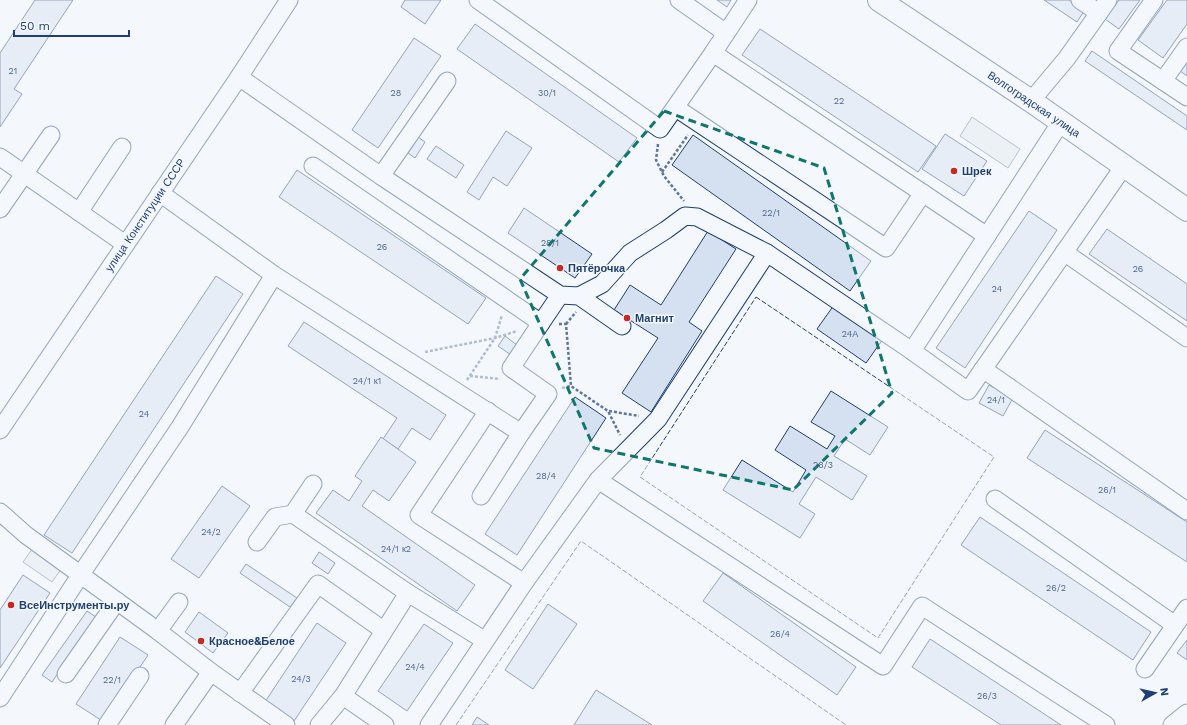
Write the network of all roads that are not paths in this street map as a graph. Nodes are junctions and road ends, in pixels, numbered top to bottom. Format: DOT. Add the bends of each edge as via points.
graph roads {
  1 [pos="289,0"];
  2 [pos="478,0"];
  3 [pos="679,0"];
  4 [pos="748,0"];
  5 [pos="879,0"];
  6 [pos="1080,0"];
  7 [pos="1154,0"];
  8 [pos="1104,6"];
  9 [pos="726,33"];
  10 [pos="1187,47"];
  11 [pos="713,53"];
  12 [pos="239,77"];
  13 [pos="447,81"];
  14 [pos="1163,81"];
  15 [pos="1187,96"];
  16 [pos="1031,101"];
  17 [pos="676,108"];
  18 [pos="1061,122"];
  19 [pos="51,135"];
  20 [pos="122,147"];
  21 [pos="0,157"];
  22 [pos="313,166"];
  23 [pos="1124,166"];
  24 [pos="25,174"];
  25 [pos="381,176"];
  26 [pos="160,193"];
  27 [pos="923,193"];
  28 [pos="0,209"];
  29 [pos="1187,210"];
  30 [pos="79,212"];
  31 [pos="987,236"];
  32 [pos="125,244"];
  33 [pos="1064,252"];
  34 [pos="767,253"];
  35 [pos="274,275"];
  36 [pos="560,295"];
  37 [pos="579,296"];
  38 [pos="541,323"];
  39 [pos="622,326"];
  40 [pos="1187,338"];
  41 [pos="912,350"];
  42 [pos="983,369"];
  43 [pos="488,411"];
  44 [pos="0,430"];
  45 [pos="521,433"];
  46 [pos="598,480"];
  47 [pos="313,484"];
  48 [pos="481,496"];
  49 [pos="995,499"];
  50 [pos="1187,511"];
  51 [pos="0,512"];
  52 [pos="293,514"];
  53 [pos="257,542"];
  54 [pos="81,574"];
  55 [pos="524,583"];
  56 [pos="408,593"];
  57 [pos="117,601"];
  58 [pos="179,602"];
  59 [pos="1187,608"];
  60 [pos="1175,626"];
  61 [pos="383,630"];
  62 [pos="158,631"];
  63 [pos="484,640"];
  64 [pos="1145,669"];
  65 [pos="211,672"];
  66 [pos="66,674"];
  67 [pos="140,676"];
  68 [pos="240,693"];
  69 [pos="343,696"];
  70 [pos="0,698"];
  71 [pos="1187,713"];
  72 [pos="107,725"];
  73 [pos="174,725"];
  74 [pos="286,725"];
  75 [pos="319,725"];
  76 [pos="385,725"];
  77 [pos="428,725"];
  78 [pos="1106,725"];
  79 [pos="1172,725"];
  1 -- 12 [label="street, улица Конституции СССР"];
  2 -- 17 [label="street" via="660,129"];
  3 -- 9 [label="street"];
  4 -- 9 [label="street"];
  5 -- 16 [label="main road, Волгоградская улица"];
  6 -- 8 [label="street"];
  7 -- 14 [label="street" via="1118,51"];
  8 -- 16 [label="street" via="1067,58"];
  9 -- 11 [label="street"];
  10 -- 14 [label="street"];
  11 -- 17 [label="street"];
  11 -- 27 [label="street"];
  12 -- 25 [label="street"];
  12 -- 26 [label="street, улица Конституции СССР"];
  13 -- 25 [label="street"];
  14 -- 15 [label="street"];
  16 -- 18 [label="main road, Волгоградская улица"];
  17 -- 27 [label="street" via="886,248"];
  18 -- 23 [label="main road, Волгоградская улица"];
  18 -- 31 [label="street"];
  19 -- 24 [label="street"];
  20 -- 30 [label="street"];
  21 -- 24 [label="street"];
  22 -- 38 [label="street"];
  23 -- 29 [label="main road, Волгоградская улица"];
  23 -- 33 [label="street"];
  24 -- 28 [label="street"];
  24 -- 30 [label="street"];
  25 -- 36 [label="street"];
  26 -- 32 [label="street, улица Конституции СССР"];
  26 -- 35 [label="street"];
  27 -- 31 [label="street"];
  30 -- 32 [label="street"];
  31 -- 41 [label="street"];
  32 -- 44 [label="street, улица Конституции СССР"];
  33 -- 40 [label="street"];
  33 -- 42 [label="street"];
  34 -- 37 [label="street" via="697,217 685,216 630,253 602,284"];
  34 -- 41 [label="street"];
  34 -- 46 [label="street" via="658,419"];
  35 -- 43 [label="street"];
  35 -- 54 [label="street" via="180,427"];
  36 -- 37 [label="street"];
  36 -- 38 [label="street"];
  37 -- 39 [label="street"];
  38 -- 45 [label="street" via="511,368 548,394"];
  41 -- 42 [label="street" via="968,391"];
  42 -- 50 [label="street"];
  43 -- 45 [label="street"];
  43 -- 55 [label="street" via="419,514"];
  45 -- 48 [label="street"];
  46 -- 55 [label="street"];
  46 -- 78 [label="street" via="883,666 922,606"];
  47 -- 52 [label="street"];
  49 -- 60 [label="street"];
  51 -- 54 [label="street" via="26,535"];
  52 -- 53 [label="street" via="275,517"];
  52 -- 56 [label="street"];
  54 -- 57 [label="street"];
  54 -- 70 [label="street"];
  55 -- 63 [label="street"];
  56 -- 61 [label="street"];
  56 -- 63 [label="street"];
  57 -- 62 [label="street"];
  57 -- 66 [label="street"];
  58 -- 62 [label="street"];
  59 -- 60 [label="street"];
  60 -- 64 [label="street"];
  61 -- 68 [label="street" via="318,584"];
  61 -- 69 [label="street"];
  62 -- 65 [label="street"];
  63 -- 77 [label="street"];
  65 -- 68 [label="street"];
  65 -- 73 [label="street"];
  67 -- 72 [label="street"];
  68 -- 74 [label="street"];
  69 -- 75 [label="street"];
  69 -- 76 [label="street"];
  71 -- 79 [label="street"];
}
